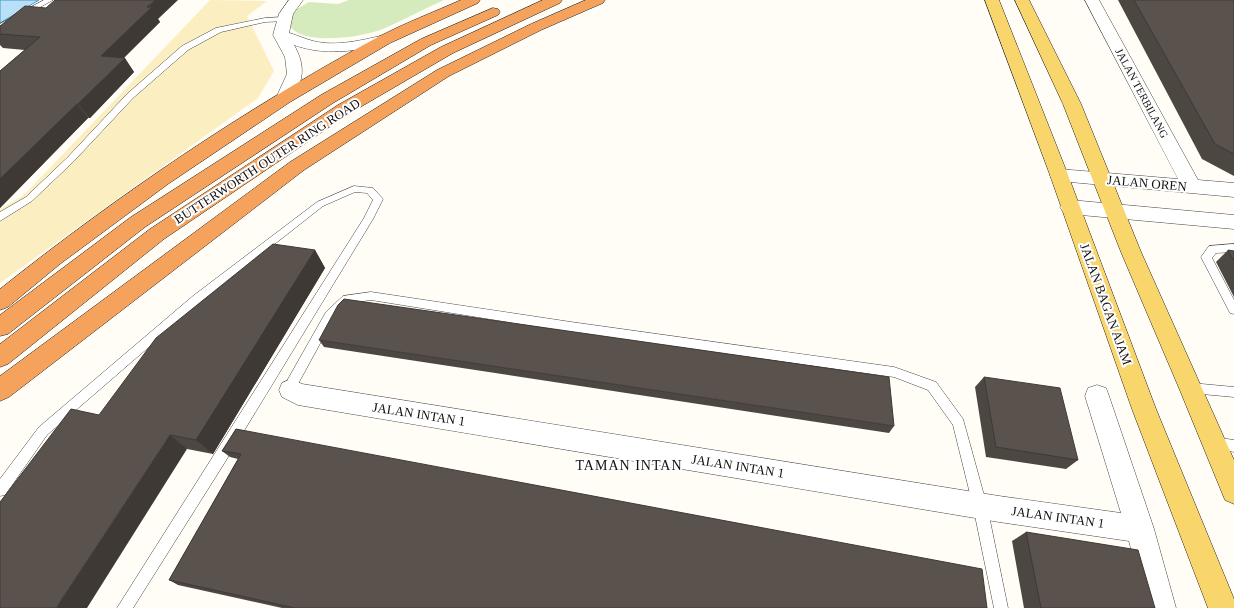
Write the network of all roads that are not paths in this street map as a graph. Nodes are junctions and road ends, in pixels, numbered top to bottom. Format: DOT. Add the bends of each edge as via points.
graph roads {
  1 [pos="49,0"];
  2 [pos="296,0"];
  3 [pos="473,0"];
  4 [pos="519,0"];
  5 [pos="556,0"];
  6 [pos="598,0"];
  7 [pos="992,0"];
  8 [pos="1022,0"];
  9 [pos="1092,0"];
  10 [pos="0,27"];
  11 [pos="283,27"];
  12 [pos="385,40"];
  13 [pos="284,98"];
  14 [pos="1059,175"];
  15 [pos="1102,179"];
  16 [pos="1192,187"];
  17 [pos="1234,190"];
  18 [pos="1070,207"];
  19 [pos="1116,212"];
  20 [pos="0,217"];
  21 [pos="1234,222"];
  22 [pos="1234,248"];
  23 [pos="0,301"];
  24 [pos="1234,310"];
  25 [pos="0,327"];
  26 [pos="0,357"];
  27 [pos="1191,388"];
  28 [pos="0,390"];
  29 [pos="291,390"];
  30 [pos="1234,392"];
  31 [pos="1097,396"];
  32 [pos="1223,444"];
  33 [pos="0,490"];
  34 [pos="1234,491"];
  35 [pos="980,506"];
  36 [pos="1140,529"];
  37 [pos="124,608"];
  38 [pos="1001,608"];
  39 [pos="1161,608"];
  40 [pos="1223,608"];
  1 -- 10 [label="lane"];
  2 -- 11 [label="street" via="286,14"];
  3 -- 12 [label="highway"];
  4 -- 25 [label="highway, BUTTERWORTH OUTER RING ROAD" via="426,42 327,100 138,222"];
  5 -- 26 [label="highway, BUTTERWORTH OUTER RING ROAD" via="447,50 344,109 157,234"];
  6 -- 28 [label="highway" via="443,73 297,166"];
  7 -- 14 [label="main road, JALAN BAGAN AJAM"];
  8 -- 15 [label="main road" via="1072,104"];
  9 -- 16 [label="street, JALAN TERBILANG"];
  11 -- 12 [label="street" via="312,46 350,48"];
  11 -- 13 [label="street" via="293,57 295,74"];
  11 -- 20 [label="lane" via="265,20 220,30 185,48 130,96 34,194"];
  12 -- 13 [label="highway"];
  13 -- 23 [label="highway" via="161,179 53,258"];
  14 -- 15 [label="street, JALAN OREN"];
  14 -- 18 [label="main road, JALAN BAGAN AJAM"];
  15 -- 16 [label="street, JALAN OREN"];
  15 -- 19 [label="main road"];
  16 -- 17 [label="street, JALAN OREN"];
  18 -- 19 [label="street"];
  18 -- 40 [label="main road, JALAN BAGAN AJAM" via="1144,409"];
  19 -- 21 [label="street"];
  19 -- 27 [label="main road"];
  22 -- 24 [label="lane" via="1214,249 1206,257"];
  27 -- 30 [label="lane"];
  27 -- 32 [label="main road"];
  29 -- 35 [label="street, JALAN INTAN 1" via="298,394"];
  29 -- 35 [label="lane" via="292,383 330,315 347,299 371,296 894,372 932,386 959,423"];
  31 -- 36 [label="street"];
  32 -- 34 [label="main road"];
  33 -- 37 [label="lane" via="43,431 197,299 320,204 354,189 370,190 378,200 368,219"];
  35 -- 36 [label="street, JALAN INTAN 1"];
  35 -- 38 [label="lane"];
  36 -- 39 [label="street"];
}
